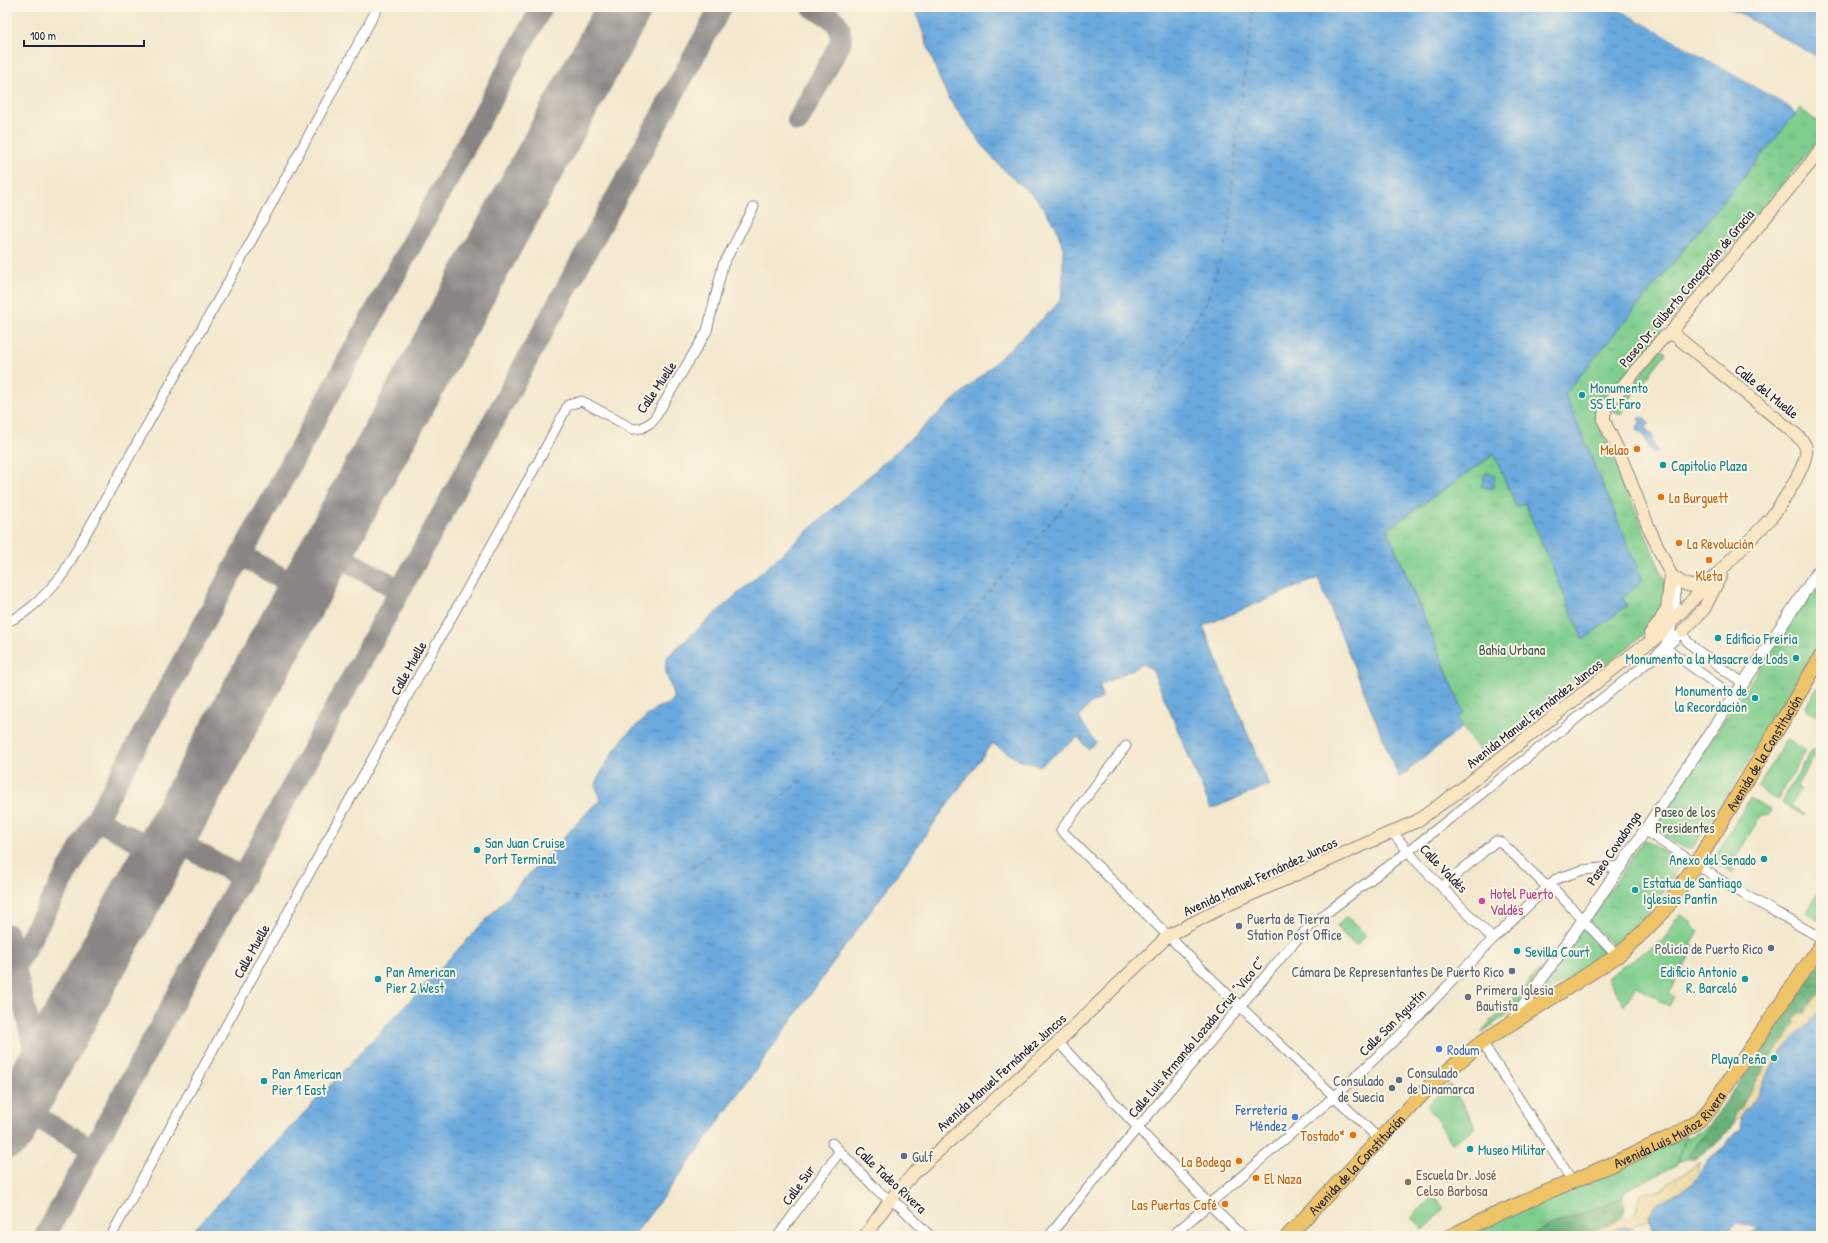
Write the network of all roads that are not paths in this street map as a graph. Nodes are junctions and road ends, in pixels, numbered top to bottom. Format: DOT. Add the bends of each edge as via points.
graph roads {
  1 [pos="378,7"];
  2 [pos="1821,150"];
  3 [pos="754,207"];
  4 [pos="1671,332"];
  5 [pos="1729,562"];
  6 [pos="1821,567"];
  7 [pos="1671,575"];
  8 [pos="1709,583"];
  9 [pos="7,622"];
  10 [pos="1672,623"];
  11 [pos="1682,631"];
  12 [pos="1639,649"];
  13 [pos="1663,649"];
  14 [pos="1821,657"];
  15 [pos="1743,683"];
  16 [pos="1734,697"];
  17 [pos="1126,746"];
  18 [pos="1644,830"];
  19 [pos="1393,832"];
  20 [pos="1408,852"];
  21 [pos="1696,864"];
  22 [pos="1621,866"];
  23 [pos="1548,886"];
  24 [pos="1442,887"];
  25 [pos="1583,920"];
  26 [pos="1168,936"];
  27 [pos="1821,938"];
  28 [pos="1493,939"];
  29 [pos="1821,945"];
  30 [pos="1617,956"];
  31 [pos="1240,1007"];
  32 [pos="1509,1025"];
  33 [pos="1058,1042"];
  34 [pos="1482,1042"];
  35 [pos="1335,1096"];
  36 [pos="1138,1127"];
  37 [pos="1379,1139"];
  38 [pos="832,1143"];
  39 [pos="840,1151"];
  40 [pos="1573,1182"];
  41 [pos="891,1199"];
  42 [pos="1210,1204"];
  43 [pos="111,1236"];
  44 [pos="778,1236"];
  45 [pos="865,1236"];
  46 [pos="930,1236"];
  47 [pos="1049,1236"];
  48 [pos="1172,1236"];
  49 [pos="1242,1236"];
  50 [pos="1288,1236"];
  51 [pos="1452,1236"];
  1 -- 9 [label="street" via="253,238 63,574 43,598"];
  2 -- 4 [label="main road, Paseo Dr. Gilberto Concepción de Gracia"];
  3 -- 43 [label="street, Calle Muelle" via="723,265 707,331 653,421 642,428 633,428 582,400 568,405"];
  4 -- 5 [label="main road, Calle del Muelle" via="1788,428 1806,447 1801,467 1783,502"];
  4 -- 7 [label="main road, Paseo Dr. Gilberto Concepción de Gracia" via="1661,340 1613,398 1605,410 1604,421"];
  5 -- 8 [label="main road, Calle del Muelle"];
  5 -- 11 [label="main road, Calle del Muelle" via="1704,609"];
  6 -- 15 [label="street, Paseo Covadonga"];
  7 -- 8 [label="main road" via="1687,586"];
  7 -- 10 [label="street" via="1676,588"];
  7 -- 12 [label="main road, Paseo Dr. Gilberto Concepción de Gracia" via="1670,598 1664,616"];
  8 -- 10 [label="main road, Calle del Muelle"];
  10 -- 12 [label="main road, Avenida Manuel Fernández Juncos" via="1653,641"];
  10 -- 13 [label="street" via="1670,635"];
  11 -- 13 [label="street, Calle Luis Armando Lozada Cruz \"Vico C\""];
  11 -- 15 [label="street" via="1686,640 1698,651"];
  12 -- 19 [label="main road, Avenida Manuel Fernández Juncos" via="1459,791 1417,821"];
  13 -- 16 [label="street" via="1679,657"];
  13 -- 20 [label="street, Calle Luis Armando Lozada Cruz \"Vico C\""];
  14 -- 21 [label="main road, Avenida de la Constitución"];
  15 -- 16 [label="street, Paseo Covadonga"];
  16 -- 18 [label="street, Paseo Covadonga"];
  17 -- 26 [label="street" via="1061,830"];
  18 -- 21 [label="street"];
  18 -- 22 [label="street, Paseo Covadonga"];
  19 -- 20 [label="street, Calle Valdés"];
  19 -- 26 [label="main road, Avenida Manuel Fernández Juncos" via="1224,906"];
  20 -- 24 [label="street, Calle Valdés"];
  20 -- 31 [label="street, Calle Luis Armando Lozada Cruz \"Vico C\"" via="1308,928"];
  21 -- 27 [label="street" via="1761,905"];
  21 -- 30 [label="main road, Avenida de la Constitución" via="1664,911"];
  22 -- 23 [label="street, Calle San Agustín" via="1583,870 1556,879"];
  22 -- 25 [label="street, Paseo Covadonga"];
  23 -- 24 [label="street" via="1501,842 1496,841"];
  23 -- 25 [label="street" via="1553,888"];
  23 -- 28 [label="street, Calle San Agustín"];
  24 -- 28 [label="street, Calle Valdés"];
  25 -- 30 [label="street"];
  25 -- 32 [label="street, Paseo Covadonga"];
  26 -- 31 [label="street"];
  26 -- 33 [label="main road, Avenida Manuel Fernández Juncos"];
  28 -- 35 [label="street, Calle San Agustín" via="1398,1037"];
  29 -- 40 [label="main road, Avenida Luis Muñoz Rivera" via="1703,1117 1678,1133"];
  30 -- 32 [label="main road, Avenida de la Constitución"];
  31 -- 35 [label="street"];
  31 -- 36 [label="street, Calle Luis Armando Lozada Cruz \"Vico C\""];
  32 -- 34 [label="main road, Avenida de la Constitución"];
  33 -- 36 [label="street"];
  33 -- 41 [label="main road, Avenida Manuel Fernández Juncos" via="934,1153"];
  34 -- 37 [label="main road, Avenida de la Constitución" via="1430,1086"];
  34 -- 40 [label="street"];
  35 -- 37 [label="street"];
  35 -- 42 [label="street, Calle San Agustín"];
  36 -- 42 [label="street"];
  36 -- 47 [label="street, Calle Luis Armando Lozada Cruz \"Vico C\""];
  37 -- 50 [label="main road, Avenida de la Constitución"];
  38 -- 39 [label="street, Calle Tadeo Rivera"];
  39 -- 41 [label="street, Calle Tadeo Rivera" via="879,1192"];
  39 -- 44 [label="street, Calle Sur"];
  40 -- 51 [label="main road, Avenida Luis Muñoz Rivera" via="1488,1216"];
  41 -- 45 [label="main road, Avenida Manuel Fernández Juncos"];
  41 -- 46 [label="street, Calle Tadeo Rivera"];
  42 -- 48 [label="street, Calle San Agustín"];
  42 -- 49 [label="street"];
}
